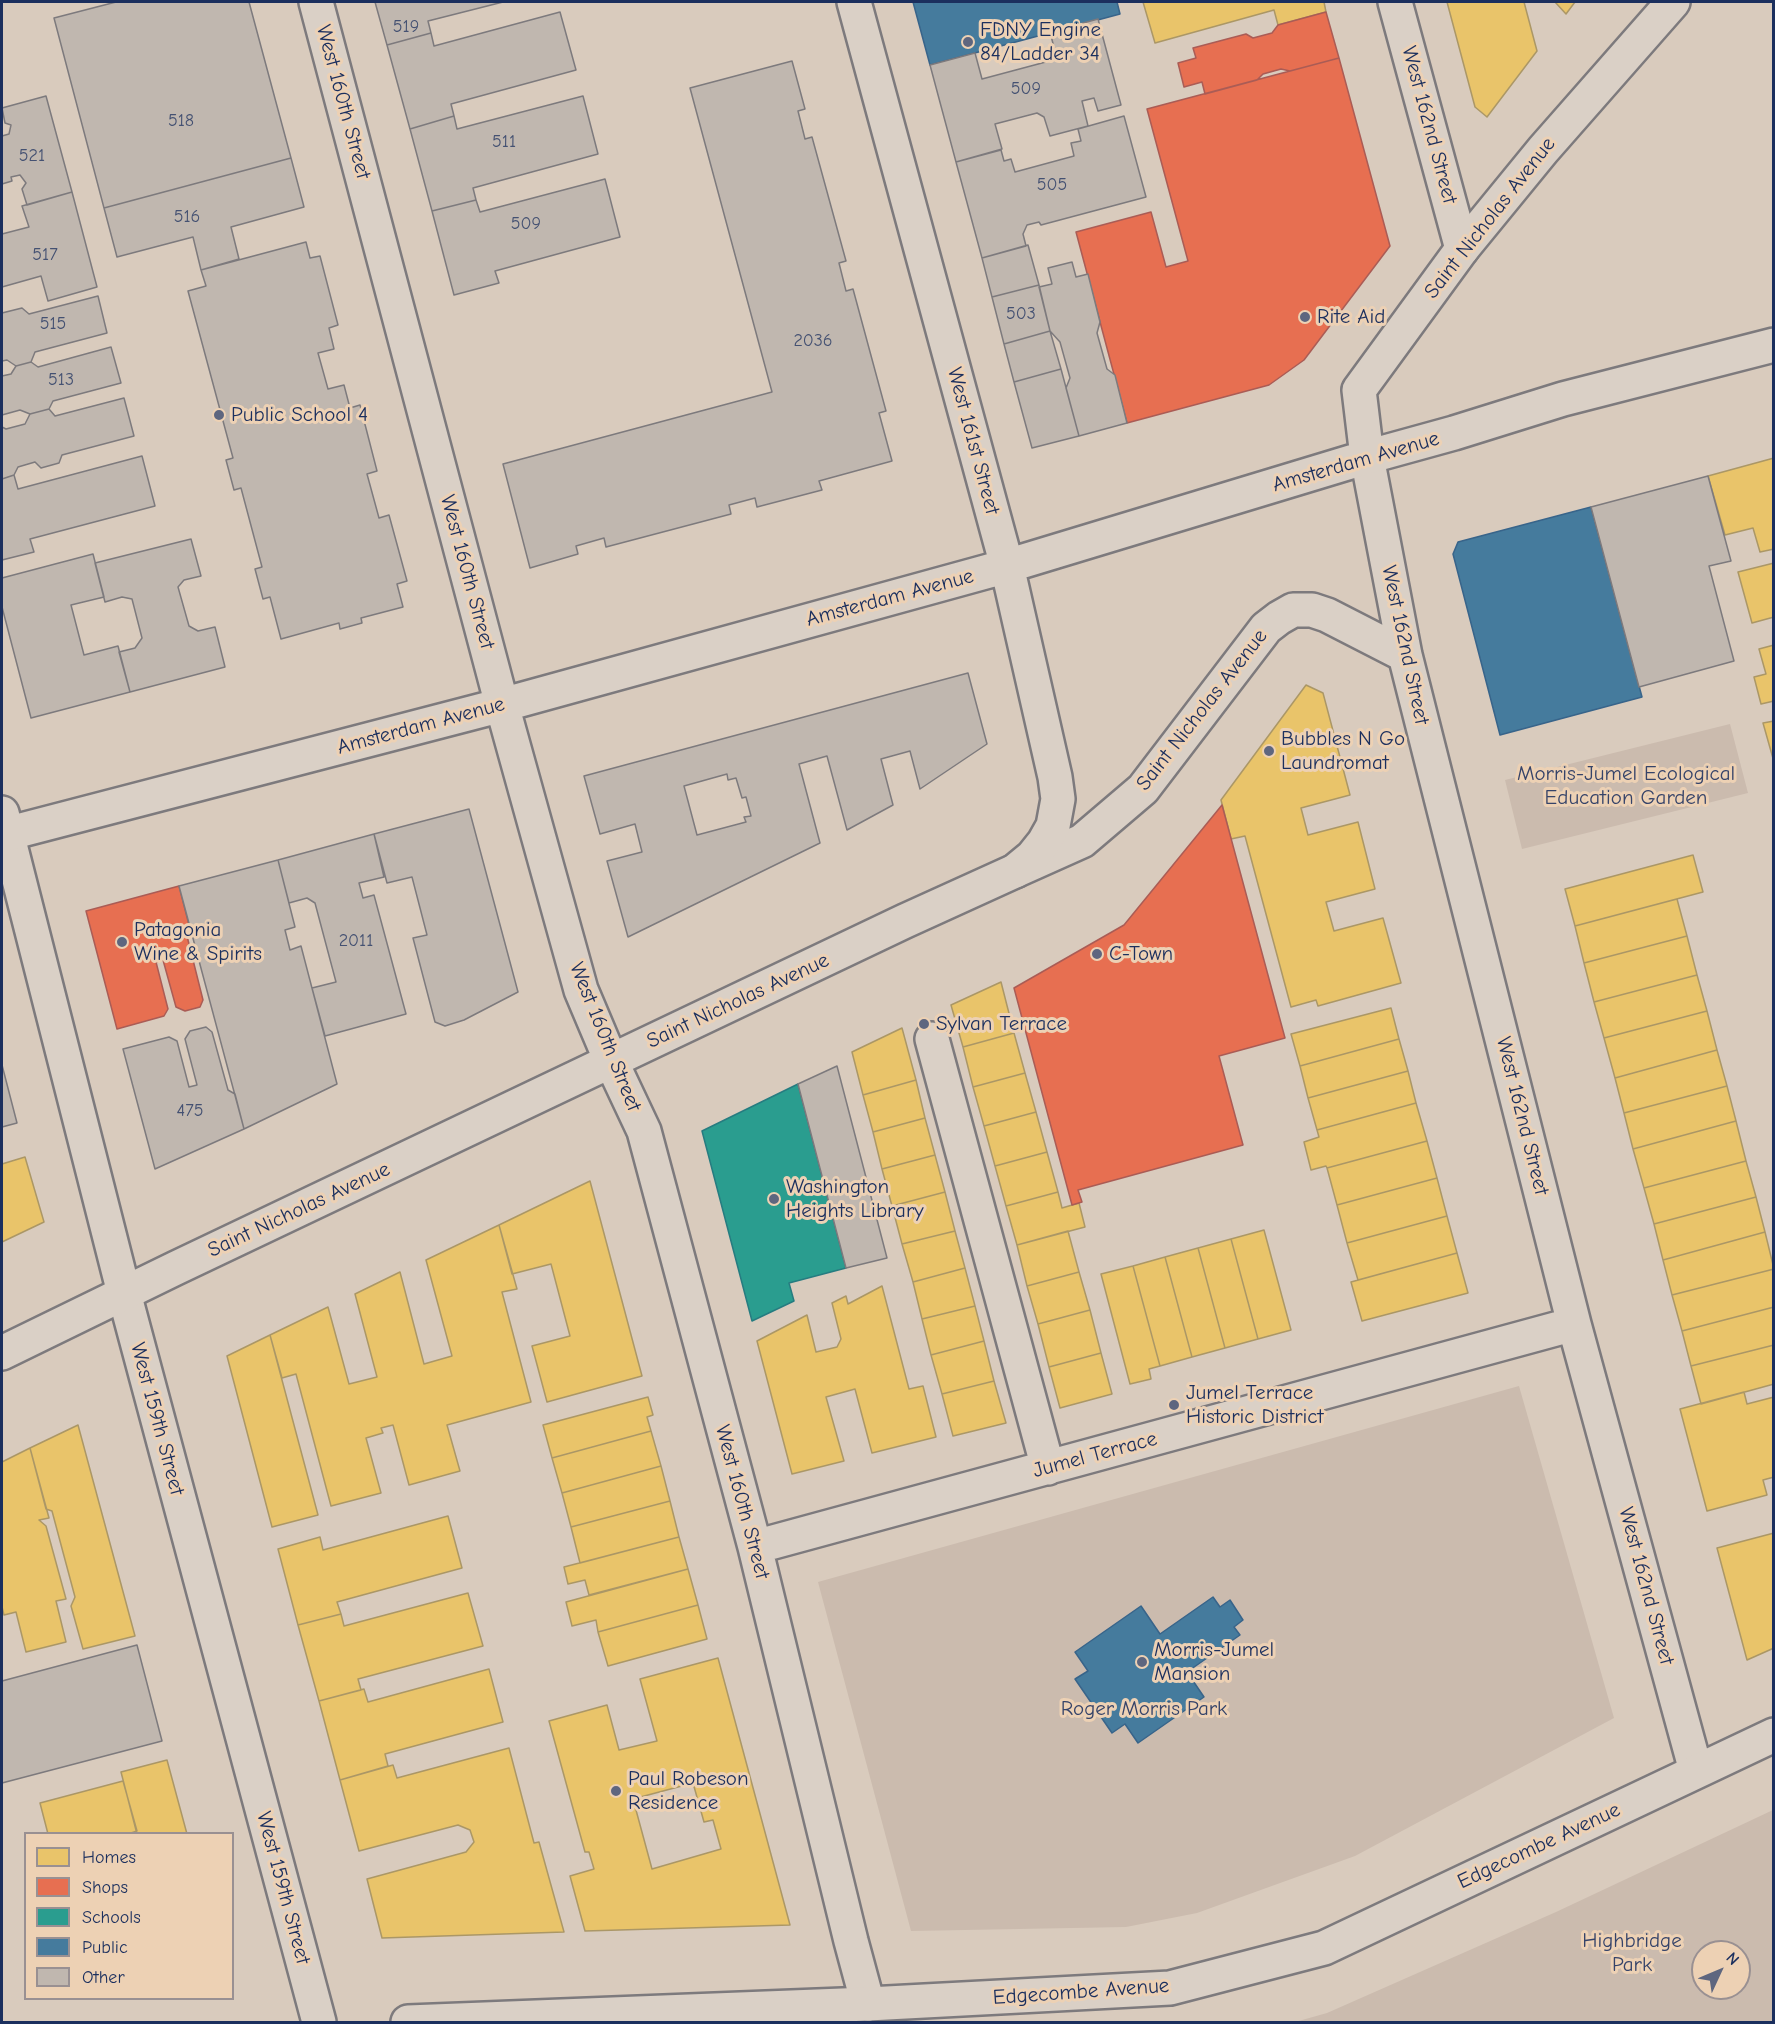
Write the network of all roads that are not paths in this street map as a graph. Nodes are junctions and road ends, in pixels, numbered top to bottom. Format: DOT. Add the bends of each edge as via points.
graph roads {
  1 [pos="316,2"];
  2 [pos="854,2"];
  3 [pos="1395,2"];
  4 [pos="1673,2"];
  5 [pos="1462,249"];
  6 [pos="1773,345"];
  7 [pos="1367,457"];
  8 [pos="1007,566"];
  9 [pos="1405,655"];
  10 [pos="502,705"];
  11 [pos="3,827"];
  12 [pos="1015,871"];
  13 [pos="932,1039"];
  14 [pos="611,1062"];
  15 [pos="124,1293"];
  16 [pos="1574,1324"];
  17 [pos="2,1353"];
  18 [pos="1048,1468"];
  19 [pos="755,1547"];
  20 [pos="1773,1735"];
  21 [pos="1696,1771"];
  22 [pos="868,2004"];
  23 [pos="319,2022"];
  24 [pos="408,2022"];
  1 -- 10 [label="street, West 160th Street"];
  2 -- 8 [label="street, West 161st Street"];
  3 -- 5 [label="street, West 162nd Street"];
  4 -- 5 [label="street, Saint Nicholas Avenue"];
  5 -- 7 [label="street, Saint Nicholas Avenue" via="1359,390"];
  6 -- 7 [label="street, Amsterdam Avenue" via="1563,399"];
  7 -- 8 [label="street, Amsterdam Avenue"];
  7 -- 9 [label="street, West 162nd Street"];
  8 -- 10 [label="street, Amsterdam Avenue"];
  8 -- 12 [label="street, West 161st Street" via="1058,799 1048,834 1032,857"];
  9 -- 12 [label="street, Saint Nicholas Avenue" via="1327,615 1293,610 1266,628 1143,789 1082,841"];
  9 -- 16 [label="street, West 162nd Street"];
  10 -- 11 [label="street, Amsterdam Avenue"];
  10 -- 14 [label="street, West 160th Street" via="581,990"];
  11 -- 15 [label="street, West 159th Street"];
  12 -- 14 [label="street, Saint Nicholas Avenue"];
  13 -- 18 [label="street"];
  14 -- 15 [label="street, Saint Nicholas Avenue"];
  14 -- 19 [label="street, West 160th Street" via="644,1131"];
  15 -- 17 [label="street, Saint Nicholas Avenue"];
  15 -- 23 [label="street, West 159th Street"];
  16 -- 18 [label="street, Jumel Terrace"];
  16 -- 21 [label="street, West 162nd Street"];
  18 -- 19 [label="street, Jumel Terrace"];
  19 -- 22 [label="street, West 160th Street"];
  20 -- 21 [label="street, Edgecombe Avenue"];
  21 -- 22 [label="street, Edgecombe Avenue" via="1323,1948 1170,1988"];
  22 -- 24 [label="street, Edgecombe Avenue"];
}
